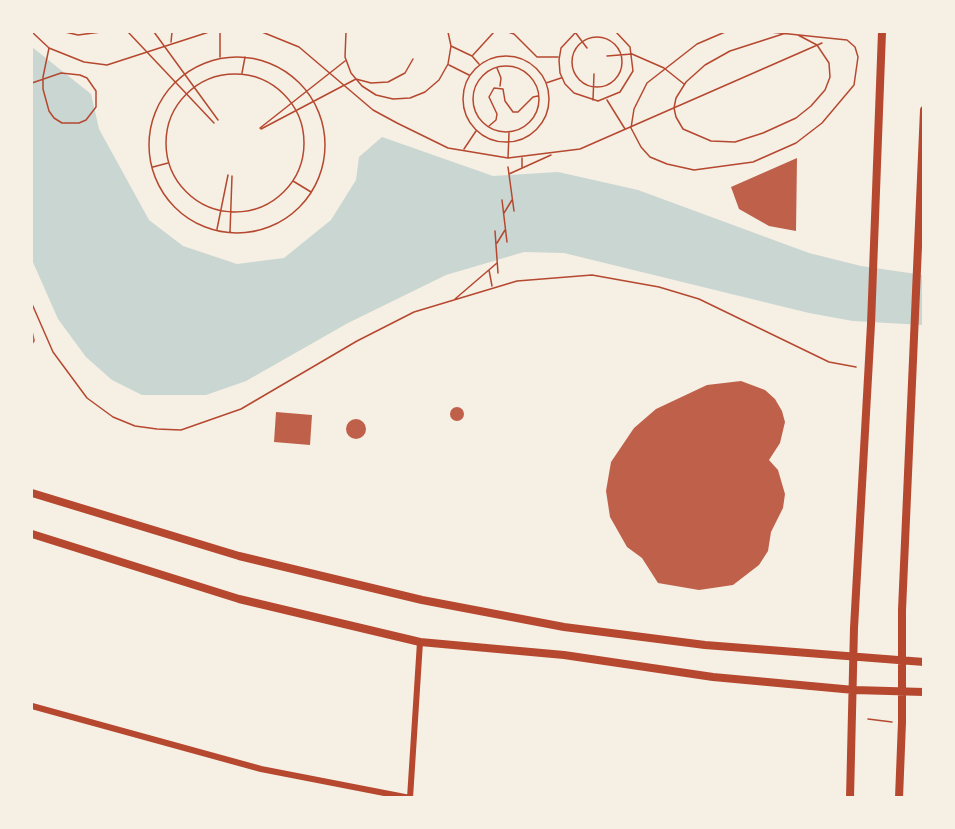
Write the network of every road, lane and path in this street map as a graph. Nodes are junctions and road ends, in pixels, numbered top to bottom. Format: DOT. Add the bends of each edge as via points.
graph roads {
  1 [pos="32,32"];
  2 [pos="65,32"];
  3 [pos="92,32"];
  4 [pos="101,32"];
  5 [pos="128,32"];
  6 [pos="154,32"];
  7 [pos="172,32"];
  8 [pos="209,32"];
  9 [pos="220,32"];
  10 [pos="262,32"];
  11 [pos="346,32"];
  12 [pos="448,32"];
  13 [pos="494,32"];
  14 [pos="508,32"];
  15 [pos="576,32"];
  16 [pos="616,32"];
  17 [pos="725,32"];
  18 [pos="770,32"];
  19 [pos="882,32"];
  20 [pos="97,33"];
  21 [pos="787,33"];
  22 [pos="795,34"];
  23 [pos="582,42"];
  24 [pos="172,43"];
  25 [pos="822,43"];
  26 [pos="817,45"];
  27 [pos="164,46"];
  28 [pos="451,46"];
  29 [pos="49,48"];
  30 [pos="587,48"];
  31 [pos="147,51"];
  32 [pos="620,54"];
  33 [pos="632,54"];
  34 [pos="245,56"];
  35 [pos="472,56"];
  36 [pos="607,56"];
  37 [pos="220,57"];
  38 [pos="559,57"];
  39 [pos="413,59"];
  40 [pos="346,60"];
  41 [pos="448,64"];
  42 [pos="480,64"];
  43 [pos="497,67"];
  44 [pos="664,68"];
  45 [pos="331,72"];
  46 [pos="184,74"];
  47 [pos="594,74"];
  48 [pos="241,75"];
  49 [pos="470,75"];
  50 [pos="562,77"];
  51 [pos="356,79"];
  52 [pos="175,82"];
  53 [pos="32,83"];
  54 [pos="546,84"];
  55 [pos="345,85"];
  56 [pos="684,85"];
  57 [pos="594,86"];
  58 [pos="500,87"];
  59 [pos="308,91"];
  60 [pos="538,96"];
  61 [pos="606,99"];
  62 [pos="593,100"];
  63 [pos="314,101"];
  64 [pos="674,108"];
  65 [pos="924,110"];
  66 [pos="218,120"];
  67 [pos="214,123"];
  68 [pos="488,126"];
  69 [pos="631,128"];
  70 [pos="476,130"];
  71 [pos="626,130"];
  72 [pos="509,132"];
  73 [pos="509,141"];
  74 [pos="463,151"];
  75 [pos="554,153"];
  76 [pos="522,157"];
  77 [pos="508,158"];
  78 [pos="169,163"];
  79 [pos="508,167"];
  80 [pos="152,168"];
  81 [pos="522,169"];
  82 [pos="509,174"];
  83 [pos="293,181"];
  84 [pos="312,193"];
  85 [pos="513,199"];
  86 [pos="502,200"];
  87 [pos="514,211"];
  88 [pos="504,216"];
  89 [pos="505,229"];
  90 [pos="216,230"];
  91 [pos="495,231"];
  92 [pos="230,233"];
  93 [pos="507,242"];
  94 [pos="496,246"];
  95 [pos="497,263"];
  96 [pos="489,269"];
  97 [pos="498,273"];
  98 [pos="492,287"];
  99 [pos="454,300"];
  100 [pos="32,304"];
  101 [pos="856,367"];
  102 [pos="32,492"];
  103 [pos="32,534"];
  104 [pos="420,642"];
  105 [pos="853,658"];
  106 [pos="902,662"];
  107 [pos="924,662"];
  108 [pos="854,690"];
  109 [pos="902,691"];
  110 [pos="924,692"];
  111 [pos="32,706"];
  112 [pos="868,719"];
  113 [pos="892,722"];
  114 [pos="410,798"];
  115 [pos="850,798"];
  116 [pos="899,798"];
  1 -- 29 [label="path"];
  2 -- 20 [label="path"];
  3 -- 20 [label="path"];
  4 -- 20 [label="path"];
  5 -- 31 [label="path"];
  6 -- 27 [label="path"];
  7 -- 24 [label="path"];
  8 -- 24 [label="path"];
  9 -- 37 [label="path"];
  10 -- 45 [label="path" via="299,47"];
  11 -- 40 [label="path"];
  12 -- 28 [label="path"];
  13 -- 35 [label="path"];
  14 -- 38 [label="path" via="537,57"];
  15 -- 23 [label="path"];
  15 -- 38 [label="path" via="561,48"];
  16 -- 33 [label="path"];
  17 -- 44 [label="path" via="697,44"];
  18 -- 21 [label="path"];
  19 -- 105 [label="main road"];
  21 -- 22 [label="path"];
  21 -- 56 [label="path" via="730,51 705,65"];
  22 -- 26 [label="path"];
  22 -- 69 [label="path" via="847,40 858,57 851,92 822,123 796,143 753,162 694,170 650,157"];
  23 -- 30 [label="path"];
  23 -- 32 [label="path" via="600,37 615,45"];
  23 -- 57 [label="path" via="573,52 572,68 582,82"];
  24 -- 27 [label="path"];
  25 -- 26 [label="path"];
  26 -- 64 [label="path"];
  26 -- 64 [label="path" via="829,63 830,77 825,90 796,118 763,133 735,142 711,141 683,129"];
  27 -- 31 [label="path"];
  27 -- 46 [label="path"];
  28 -- 35 [label="path"];
  28 -- 41 [label="path"];
  29 -- 31 [label="path" via="84,62 107,65"];
  29 -- 53 [label="path" via="43,89 49,111 62,123 79,123 96,107 96,91 80,75 62,73"];
  31 -- 52 [label="path"];
  32 -- 33 [label="path"];
  32 -- 36 [label="path"];
  32 -- 57 [label="path" via="618,75 605,85"];
  33 -- 44 [label="path"];
  33 -- 61 [label="path" via="633,71 628,82 621,92"];
  34 -- 37 [label="path"];
  34 -- 48 [label="path"];
  34 -- 59 [label="path" via="276,65"];
  35 -- 42 [label="path"];
  37 -- 46 [label="path"];
  38 -- 50 [label="path"];
  39 -- 51 [label="path" via="405,73 388,82 371,84"];
  40 -- 45 [label="path"];
  40 -- 51 [label="path"];
  41 -- 49 [label="path"];
  41 -- 51 [label="path" via="439,80 410,98 376,95"];
  42 -- 49 [label="path"];
  42 -- 54 [label="path" via="492,58 519,58 531,64"];
  43 -- 58 [label="path"];
  43 -- 60 [label="path" via="508,66 528,74"];
  43 -- 68 [label="path" via="479,79 473,99 480,119"];
  44 -- 56 [label="path"];
  44 -- 69 [label="path" via="647,83 634,109"];
  45 -- 55 [label="path"];
  45 -- 59 [label="path"];
  46 -- 52 [label="path"];
  46 -- 66 [label="path"];
  47 -- 57 [label="path"];
  48 -- 78 [label="path" via="222,75 201,83 184,97 168,126"];
  48 -- 83 [label="path" via="265,81 287,98 296,111 304,143 301,165"];
  49 -- 70 [label="path" via="463,104"];
  50 -- 54 [label="path"];
  50 -- 62 [label="path" via="574,93"];
  51 -- 55 [label="path"];
  52 -- 67 [label="path"];
  52 -- 80 [label="path" via="163,96 151,123"];
  54 -- 73 [label="path" via="549,100 541,125 531,135"];
  55 -- 63 [label="path"];
  55 -- 74 [label="path" via="373,110 448,148"];
  56 -- 64 [label="path"];
  57 -- 62 [label="path"];
  58 -- 60 [label="path" via="513,111 518,112"];
  58 -- 68 [label="path" via="490,91 496,114 495,123"];
  59 -- 63 [label="path"];
  59 -- 63 [label="path" via="261,129"];
  60 -- 72 [label="path" via="535,114 528,123"];
  61 -- 62 [label="path"];
  61 -- 71 [label="path"];
  63 -- 84 [label="path" via="322,117 326,146 321,174"];
  64 -- 69 [label="path"];
  65 -- 106 [label="main road"];
  68 -- 72 [label="path"];
  69 -- 71 [label="path"];
  70 -- 73 [label="path" via="488,138"];
  70 -- 74 [label="path"];
  71 -- 75 [label="path" via="580,149"];
  72 -- 73 [label="path"];
  73 -- 77 [label="path"];
  74 -- 77 [label="path"];
  75 -- 76 [label="path"];
  75 -- 81 [label="path"];
  76 -- 77 [label="path"];
  76 -- 81 [label="path"];
  78 -- 80 [label="path"];
  78 -- 83 [label="path" via="191,196 218,210 232,212 265,206"];
  79 -- 82 [label="path"];
  80 -- 90 [label="path" via="174,206 199,224"];
  81 -- 82 [label="path"];
  82 -- 85 [label="path"];
  83 -- 84 [label="path"];
  84 -- 92 [label="path" via="297,211 272,226"];
  85 -- 87 [label="path"];
  85 -- 88 [label="path"];
  86 -- 88 [label="path"];
  88 -- 89 [label="path"];
  89 -- 93 [label="path"];
  89 -- 94 [label="path"];
  90 -- 92 [label="path"];
  90 -- 92 [label="path" via="230,175"];
  91 -- 94 [label="path"];
  94 -- 95 [label="path"];
  95 -- 96 [label="path"];
  95 -- 97 [label="path"];
  96 -- 98 [label="path"];
  96 -- 99 [label="path"];
  98 -- 99 [label="path"];
  98 -- 101 [label="path" via="592,275 659,288 699,299 830,362"];
  99 -- 100 [label="path" via="414,312 357,341 241,409 181,430 135,426 112,417 87,398 53,352"];
  102 -- 105 [label="main road" via="239,556 422,600 564,627"];
  103 -- 104 [label="main road" via="239,598"];
  104 -- 108 [label="main road"];
  104 -- 114 [label="street"];
  105 -- 106 [label="main road"];
  105 -- 108 [label="main road"];
  106 -- 107 [label="main road"];
  106 -- 109 [label="main road"];
  108 -- 109 [label="main road"];
  108 -- 115 [label="main road"];
  109 -- 110 [label="main road"];
  109 -- 116 [label="main road"];
  111 -- 114 [label="street" via="261,769"];
  112 -- 113 [label="path"];
}
